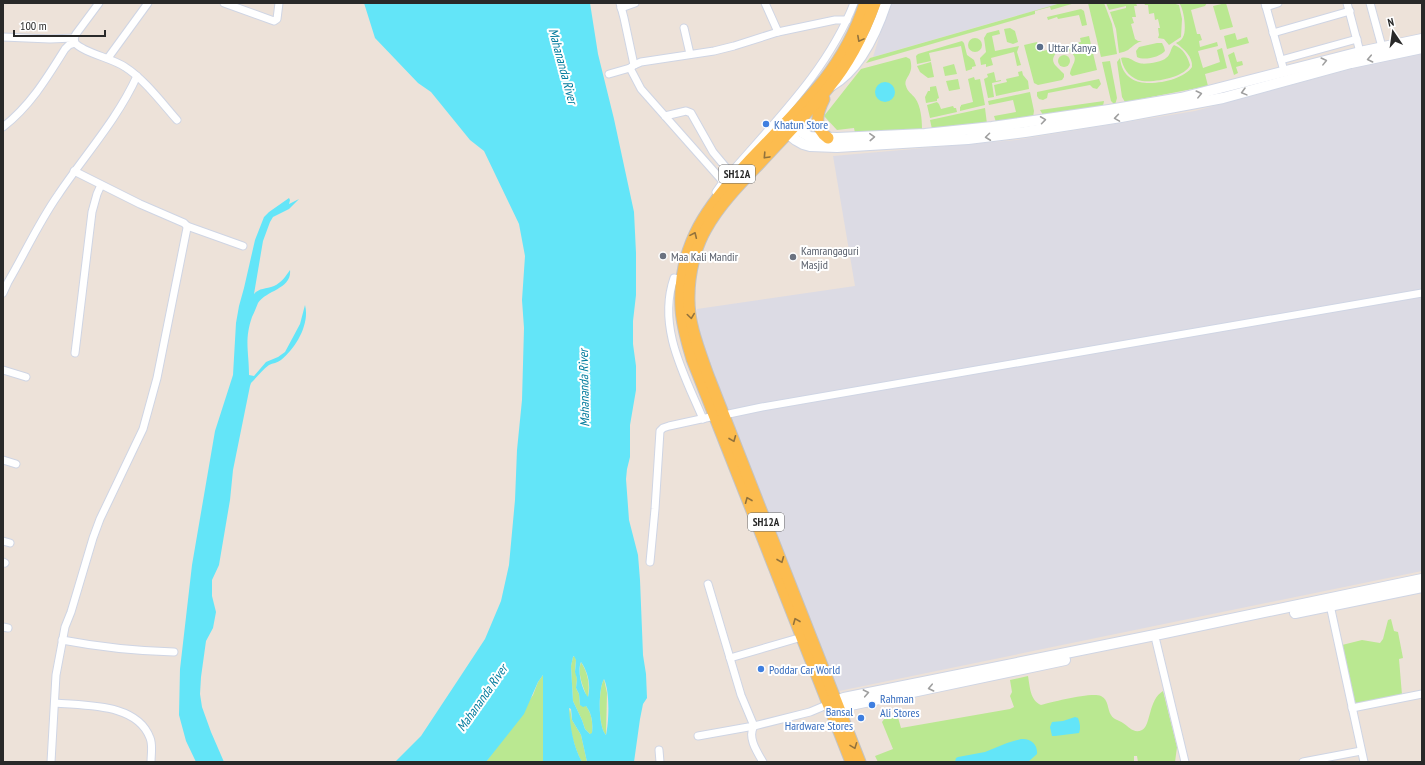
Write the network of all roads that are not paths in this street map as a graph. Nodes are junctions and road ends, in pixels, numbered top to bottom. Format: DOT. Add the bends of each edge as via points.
graph roads {
  1 [pos="99,3"];
  2 [pos="148,3"];
  3 [pos="224,3"];
  4 [pos="279,3"];
  5 [pos="635,3"];
  6 [pos="765,3"];
  7 [pos="854,3"];
  8 [pos="865,3"];
  9 [pos="875,3"];
  10 [pos="886,3"];
  11 [pos="1278,3"];
  12 [pos="1348,3"];
  13 [pos="1370,3"];
  14 [pos="621,5"];
  15 [pos="1265,5"];
  16 [pos="1350,11"];
  17 [pos="847,20"];
  18 [pos="684,28"];
  19 [pos="778,32"];
  20 [pos="1273,33"];
  21 [pos="3,37"];
  22 [pos="1357,39"];
  23 [pos="1422,39"];
  24 [pos="74,41"];
  25 [pos="1382,47"];
  26 [pos="1422,48"];
  27 [pos="1360,52"];
  28 [pos="690,54"];
  29 [pos="108,58"];
  30 [pos="1281,60"];
  31 [pos="632,67"];
  32 [pos="1284,71"];
  33 [pos="609,74"];
  34 [pos="137,76"];
  35 [pos="829,87"];
  36 [pos="664,116"];
  37 [pos="177,120"];
  38 [pos="1076,120"];
  39 [pos="785,126"];
  40 [pos="3,127"];
  41 [pos="828,138"];
  42 [pos="843,142"];
  43 [pos="74,171"];
  44 [pos="733,175"];
  45 [pos="101,184"];
  46 [pos="724,184"];
  47 [pos="187,226"];
  48 [pos="243,246"];
  49 [pos="686,279"];
  50 [pos="3,293"];
  51 [pos="1422,293"];
  52 [pos="75,353"];
  53 [pos="3,370"];
  54 [pos="26,377"];
  55 [pos="719,416"];
  56 [pos="702,418"];
  57 [pos="3,460"];
  58 [pos="16,464"];
  59 [pos="650,562"];
  60 [pos="1422,579"];
  61 [pos="708,584"];
  62 [pos="1422,587"];
  63 [pos="1330,605"];
  64 [pos="802,637"];
  65 [pos="62,640"];
  66 [pos="1156,641"];
  67 [pos="174,652"];
  68 [pos="730,658"];
  69 [pos="1422,694"];
  70 [pos="55,703"];
  71 [pos="834,706"];
  72 [pos="1352,708"];
  73 [pos="754,726"];
  74 [pos="698,736"];
  75 [pos="659,750"];
  76 [pos="1361,751"];
  77 [pos="51,762"];
  78 [pos="151,762"];
  79 [pos="660,762"];
  80 [pos="763,762"];
  81 [pos="850,762"];
  82 [pos="860,762"];
  83 [pos="1186,762"];
  84 [pos="1303,762"];
  85 [pos="1364,762"];
  1 -- 24 [label="street" via="76,34"];
  2 -- 29 [label="street"];
  3 -- 4 [label="street" via="274,21 277,19"];
  5 -- 14 [label="street"];
  6 -- 19 [label="street"];
  7 -- 17 [label="street"];
  8 -- 39 [label="main road, SH12A" via="833,69"];
  9 -- 35 [label="main road, SH12A, one-way" via="860,40"];
  10 -- 35 [label="street" via="861,56 841,80"];
  11 -- 15 [label="street"];
  12 -- 16 [label="street"];
  13 -- 25 [label="street"];
  14 -- 31 [label="street"];
  15 -- 20 [label="street"];
  16 -- 20 [label="street"];
  16 -- 22 [label="street"];
  17 -- 19 [label="street" via="834,20"];
  17 -- 39 [label="street" via="825,60 803,89"];
  18 -- 28 [label="street"];
  19 -- 28 [label="street" via="734,46"];
  20 -- 30 [label="street"];
  21 -- 24 [label="street"];
  22 -- 27 [label="street"];
  22 -- 30 [label="street"];
  23 -- 25 [label="street"];
  24 -- 29 [label="street" via="79,47"];
  24 -- 40 [label="street" via="65,49 24,109"];
  25 -- 27 [label="street"];
  26 -- 38 [label="street, one-way" via="1351,63 1223,98 1121,117"];
  32 -- 27 [label="street, one-way"];
  28 -- 31 [label="street"];
  29 -- 34 [label="street"];
  30 -- 32 [label="street"];
  31 -- 33 [label="street"];
  31 -- 36 [label="street" via="641,89"];
  38 -- 32 [label="street, one-way" via="1181,98"];
  34 -- 37 [label="street"];
  34 -- 43 [label="street" via="118,111"];
  35 -- 39 [label="main road, SH12A"];
  35 -- 41 [label="main road" via="817,118 820,130"];
  36 -- 44 [label="street" via="686,111 691,113 713,152"];
  36 -- 46 [label="street"];
  38 -- 42 [label="street" via="968,139 926,138"];
  39 -- 41 [label="street" via="810,137"];
  39 -- 42 [label="street" via="796,140 810,146"];
  39 -- 44 [label="main road, SH12A"];
  39 -- 49 [label="main road, SH12A, one-way" via="719,221"];
  41 -- 42 [label="street"];
  43 -- 45 [label="street"];
  43 -- 50 [label="street" via="48,210"];
  44 -- 46 [label="main road, SH12A"];
  45 -- 47 [label="street"];
  45 -- 52 [label="street" via="92,212"];
  49 -- 46 [label="main road, SH12A, one-way" via="689,246 703,217"];
  47 -- 48 [label="street"];
  47 -- 65 [label="street" via="147,417 100,519"];
  49 -- 55 [label="main road, SH12A, one-way" via="696,342"];
  49 -- 55 [label="main road, SH12A" via="677,315 685,354 702,397"];
  49 -- 56 [label="street" via="674,278 671,286 668,306 670,332 677,360"];
  51 -- 55 [label="street" via="770,405"];
  53 -- 54 [label="street"];
  55 -- 56 [label="street"];
  64 -- 55 [label="main road, SH12A, one-way"];
  55 -- 71 [label="main road, SH12A, one-way"];
  56 -- 59 [label="street" via="669,426 660,431"];
  57 -- 58 [label="street"];
  71 -- 60 [label="street, one-way" via="844,698"];
  61 -- 68 [label="street"];
  62 -- 63 [label="street"];
  63 -- 66 [label="street"];
  63 -- 72 [label="street"];
  64 -- 68 [label="street"];
  64 -- 71 [label="main road, SH12A"];
  65 -- 67 [label="street" via="141,652"];
  65 -- 70 [label="street" via="56,675"];
  66 -- 71 [label="street, one-way"];
  66 -- 83 [label="street"];
  68 -- 73 [label="street"];
  69 -- 72 [label="street"];
  70 -- 77 [label="street"];
  70 -- 78 [label="street" via="99,707 134,717 151,738"];
  71 -- 73 [label="street"];
  71 -- 81 [label="main road, SH12A"];
  71 -- 82 [label="main road, SH12A, one-way"];
  72 -- 76 [label="street"];
  73 -- 74 [label="street"];
  73 -- 80 [label="street" via="751,736"];
  75 -- 79 [label="street"];
  76 -- 84 [label="street"];
  76 -- 85 [label="street"];
}
